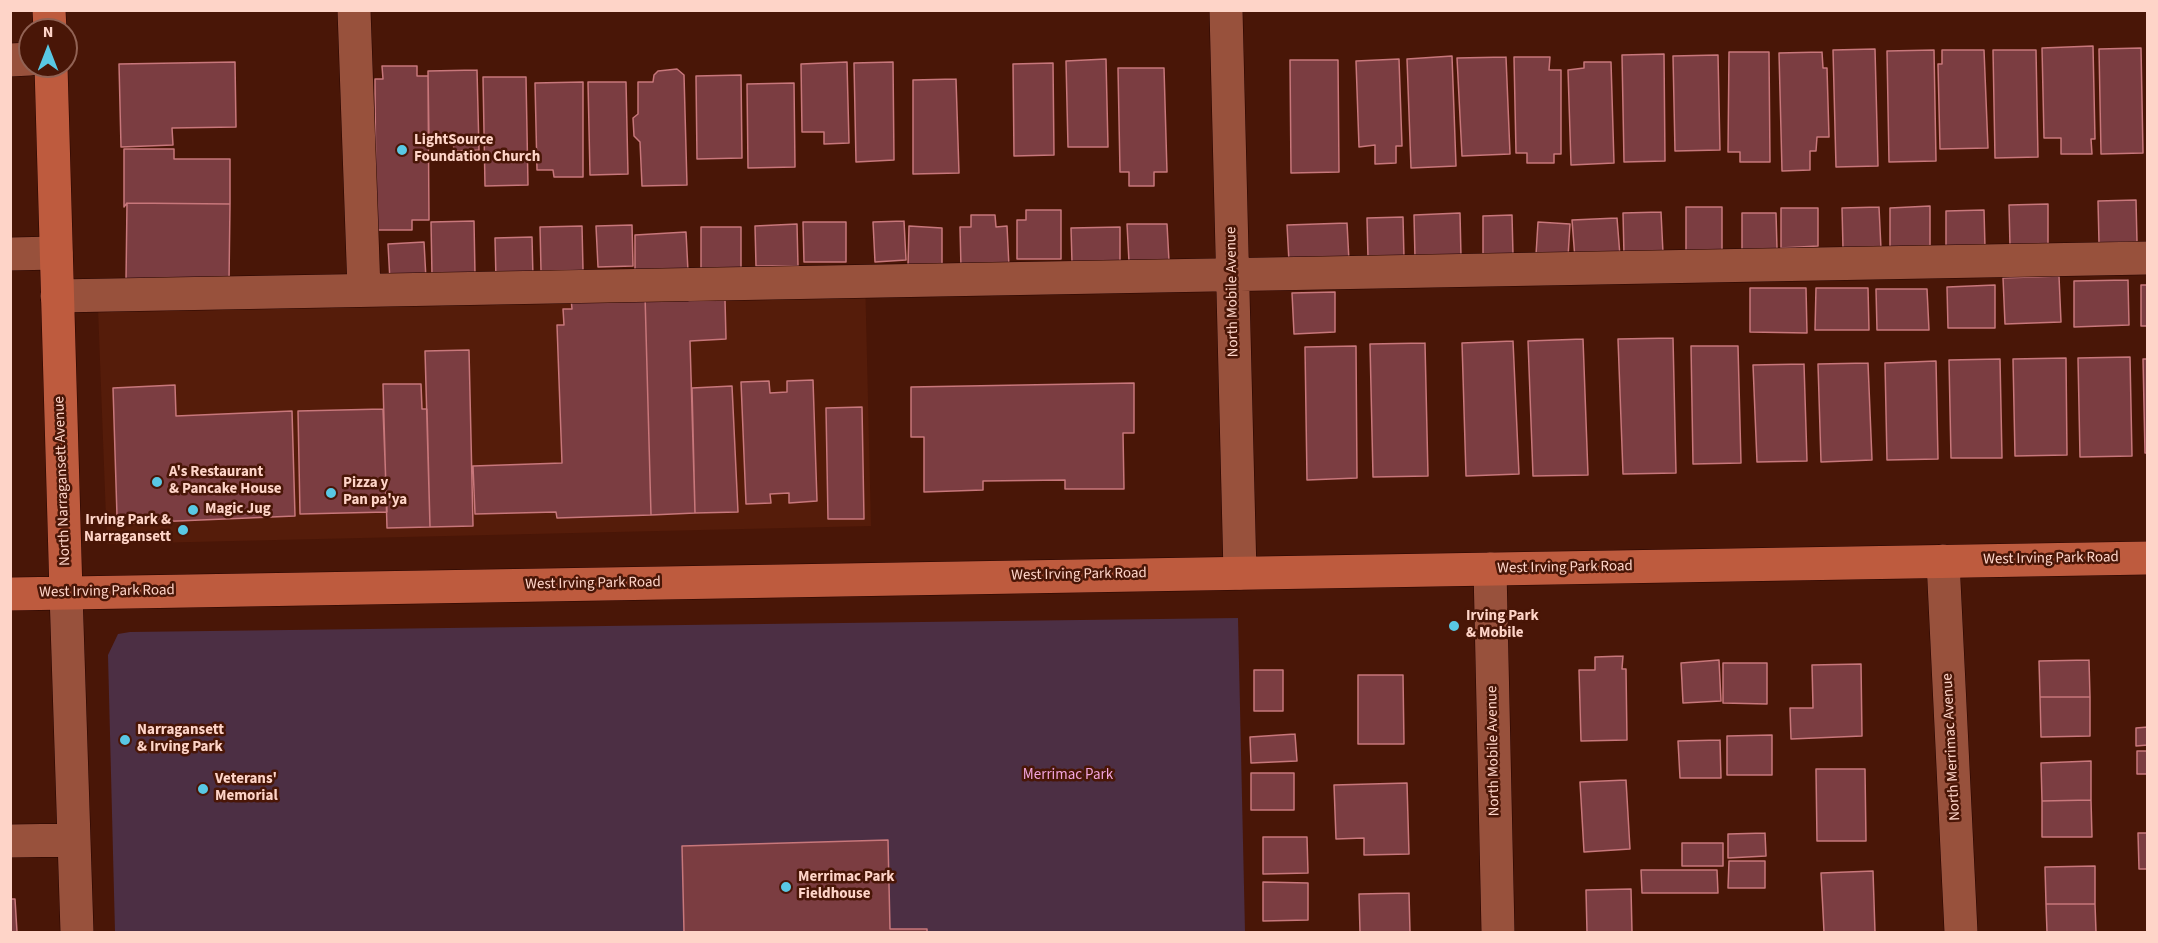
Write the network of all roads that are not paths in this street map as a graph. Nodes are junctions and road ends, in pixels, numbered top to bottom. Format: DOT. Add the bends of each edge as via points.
graph roads {
  1 [pos="354,10"];
  2 [pos="1226,10"];
  3 [pos="51,78"];
  4 [pos="56,253"];
  5 [pos="10,254"];
  6 [pos="2148,258"];
  7 [pos="1233,274"];
  8 [pos="364,290"];
  9 [pos="57,296"];
  10 [pos="2148,558"];
  11 [pos="1943,561"];
  12 [pos="1490,569"];
  13 [pos="1240,573"];
  14 [pos="66,593"];
  15 [pos="10,594"];
  16 [pos="74,840"];
  17 [pos="10,841"];
  18 [pos="77,933"];
  19 [pos="1498,933"];
  20 [pos="1961,933"];
  1 -- 8 [label="street"];
  2 -- 7 [label="street, North Mobile Avenue"];
  3 -- 4 [label="main road, North Narragansett Avenue"];
  4 -- 5 [label="street"];
  4 -- 9 [label="main road, North Narragansett Avenue"];
  6 -- 7 [label="street"];
  7 -- 8 [label="street"];
  7 -- 13 [label="street, North Mobile Avenue"];
  8 -- 9 [label="street"];
  9 -- 14 [label="main road, North Narragansett Avenue"];
  10 -- 11 [label="main road, West Irving Park Road"];
  11 -- 12 [label="main road, West Irving Park Road"];
  11 -- 20 [label="street, North Merrimac Avenue"];
  12 -- 13 [label="main road, West Irving Park Road"];
  12 -- 19 [label="street, North Mobile Avenue"];
  13 -- 14 [label="main road, West Irving Park Road"];
  14 -- 15 [label="main road, West Irving Park Road"];
  14 -- 16 [label="street, North Narragansett Avenue"];
  16 -- 17 [label="street"];
  16 -- 18 [label="street, North Narragansett Avenue"];
}
